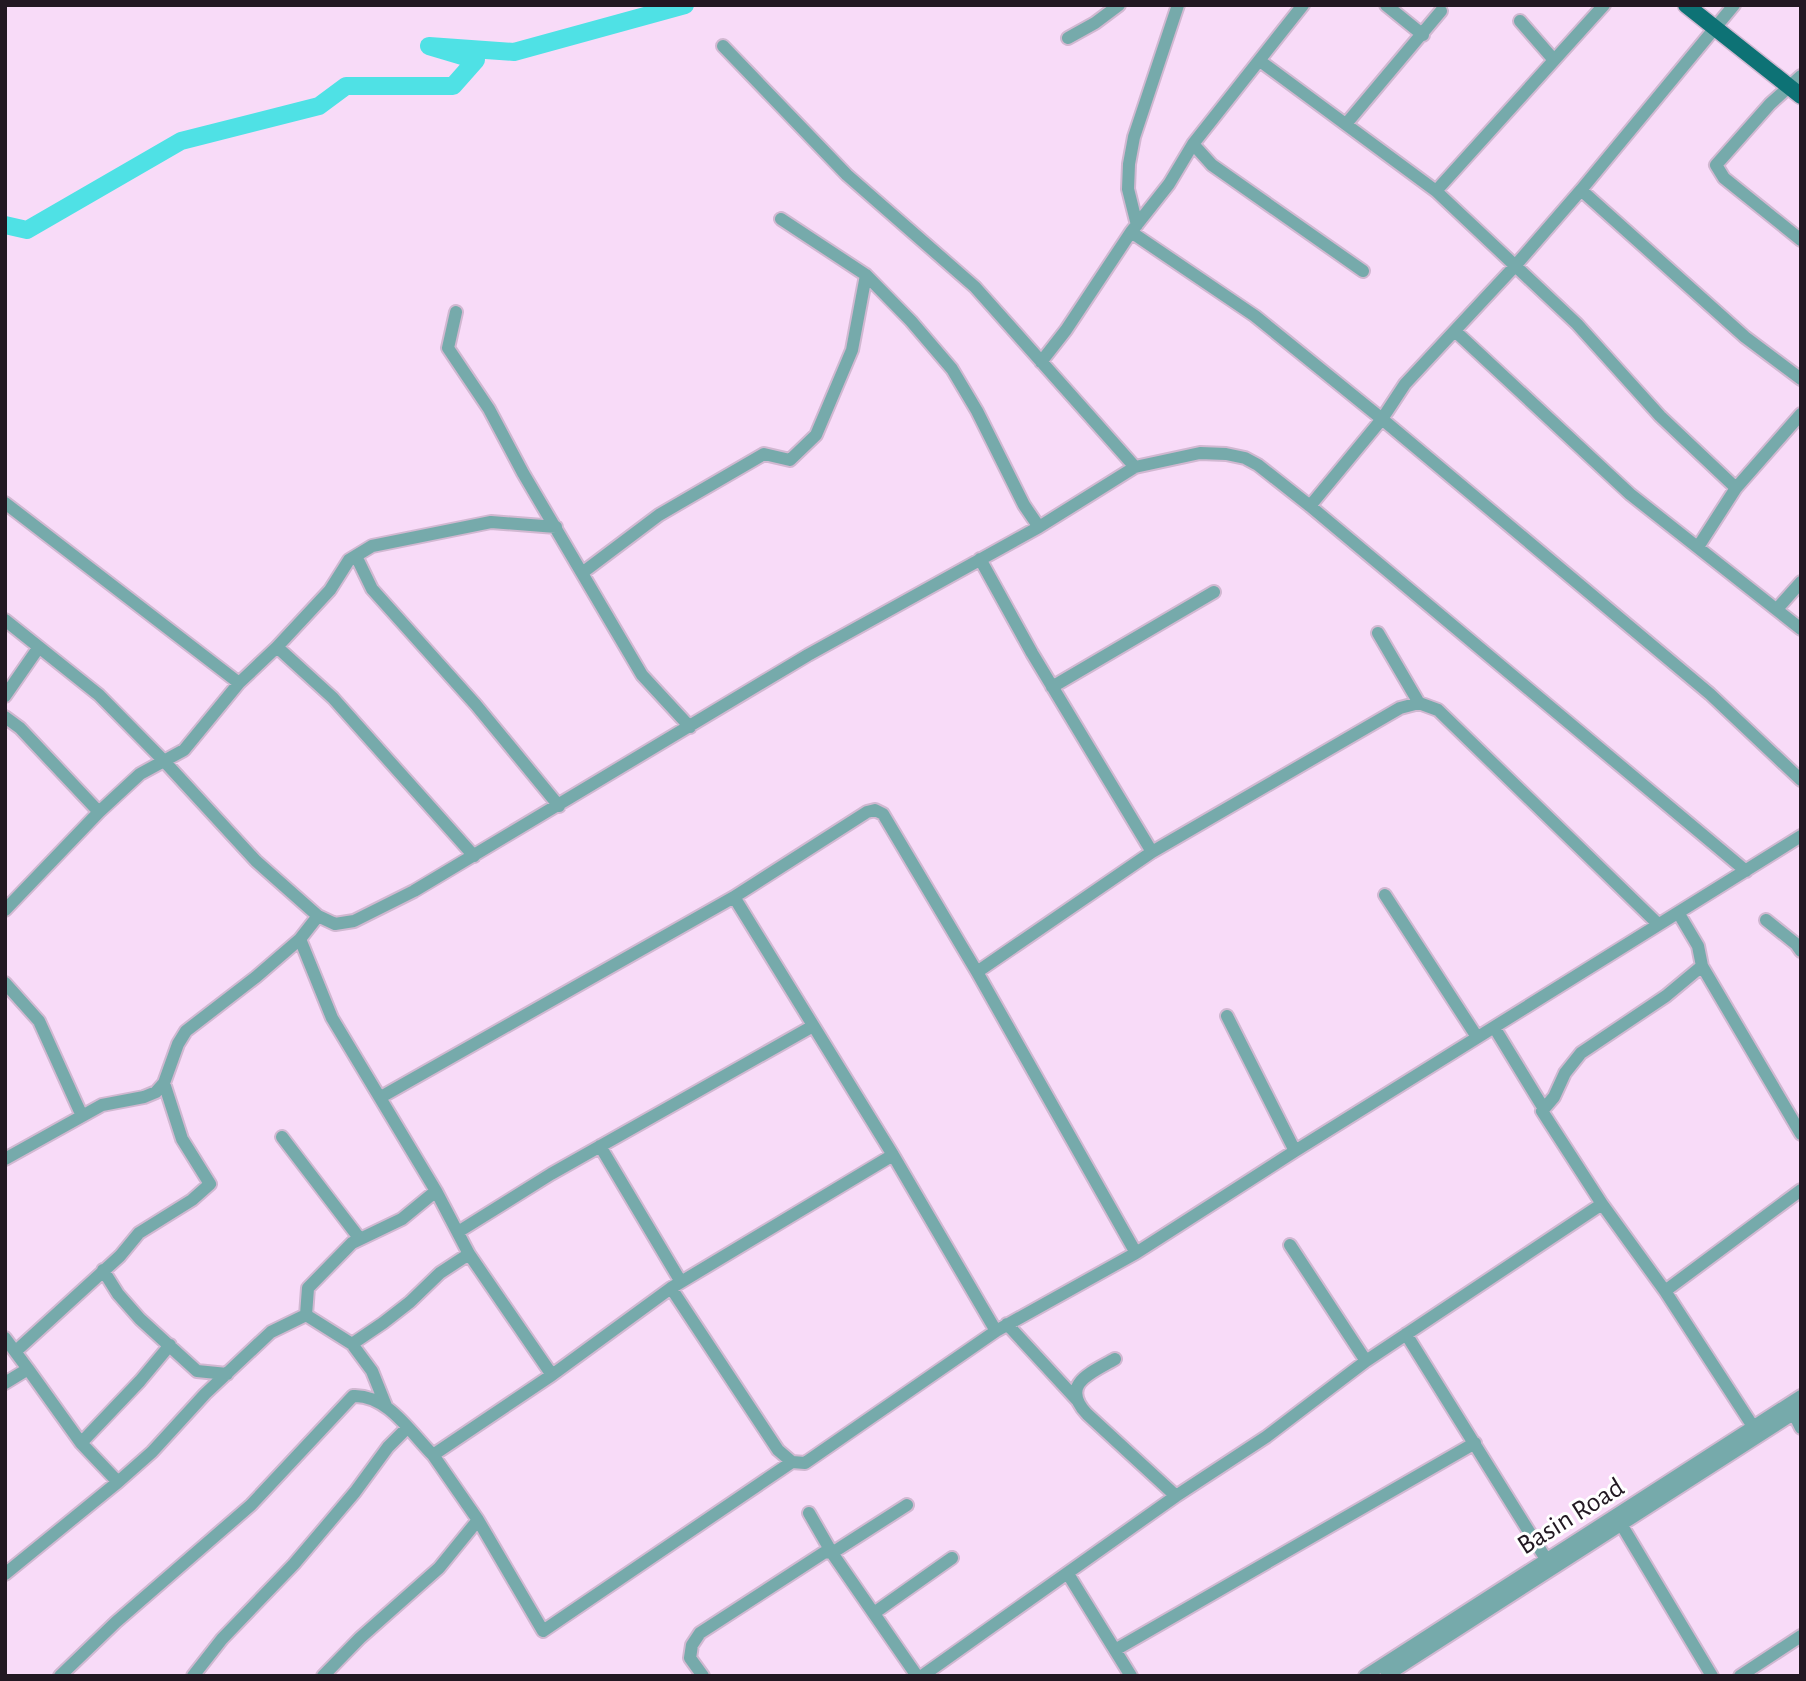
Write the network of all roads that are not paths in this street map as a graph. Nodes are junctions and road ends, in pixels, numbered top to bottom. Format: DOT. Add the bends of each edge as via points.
graph roads {
  1 [pos="1119,5"];
  2 [pos="1178,5"];
  3 [pos="1303,5"];
  4 [pos="1386,5"];
  5 [pos="1604,5"];
  6 [pos="1686,5"];
  7 [pos="1734,5"];
  8 [pos="1441,11"];
  9 [pos="1520,21"];
  10 [pos="1713,28"];
  11 [pos="1423,35"];
  12 [pos="1068,38"];
  13 [pos="723,46"];
  14 [pos="1554,60"];
  15 [pos="1260,61"];
  16 [pos="1801,76"];
  17 [pos="1795,93"];
  18 [pos="1346,124"];
  19 [pos="1193,144"];
  20 [pos="1581,190"];
  21 [pos="1436,191"];
  22 [pos="781,219"];
  23 [pos="1134,228"];
  24 [pos="1801,240"];
  25 [pos="1516,266"];
  26 [pos="1363,271"];
  27 [pos="866,275"];
  28 [pos="456,312"];
  29 [pos="1455,331"];
  30 [pos="1041,362"];
  31 [pos="1801,379"];
  32 [pos="1801,414"];
  33 [pos="1382,419"];
  34 [pos="1135,467"];
  35 [pos="1736,488"];
  36 [pos="5,503"];
  37 [pos="1310,506"];
  38 [pos="556,527"];
  39 [pos="1039,527"];
  40 [pos="1698,547"];
  41 [pos="356,556"];
  42 [pos="981,559"];
  43 [pos="582,573"];
  44 [pos="1801,582"];
  45 [pos="1214,592"];
  46 [pos="1777,609"];
  47 [pos="5,620"];
  48 [pos="1801,629"];
  49 [pos="1378,633"];
  50 [pos="39,647"];
  51 [pos="277,647"];
  52 [pos="239,683"];
  53 [pos="1052,687"];
  54 [pos="5,696"];
  55 [pos="1419,703"];
  56 [pos="5,717"];
  57 [pos="690,727"];
  58 [pos="164,761"];
  59 [pos="1801,780"];
  60 [pos="559,806"];
  61 [pos="99,812"];
  62 [pos="1801,836"];
  63 [pos="1152,852"];
  64 [pos="474,856"];
  65 [pos="1746,871"];
  66 [pos="1385,895"];
  67 [pos="734,897"];
  68 [pos="5,910"];
  69 [pos="1678,914"];
  70 [pos="318,916"];
  71 [pos="1766,920"];
  72 [pos="1658,924"];
  73 [pos="300,939"];
  74 [pos="1801,951"];
  75 [pos="1702,966"];
  76 [pos="977,972"];
  77 [pos="5,983"];
  78 [pos="1227,1016"];
  79 [pos="813,1026"];
  80 [pos="1494,1027"];
  81 [pos="1477,1037"];
  82 [pos="164,1083"];
  83 [pos="381,1097"];
  84 [pos="1544,1109"];
  85 [pos="82,1116"];
  86 [pos="1801,1134"];
  87 [pos="282,1137"];
  88 [pos="600,1146"];
  89 [pos="1295,1151"];
  90 [pos="893,1155"];
  91 [pos="5,1159"];
  92 [pos="1801,1190"];
  93 [pos="436,1191"];
  94 [pos="1602,1204"];
  95 [pos="458,1232"];
  96 [pos="360,1239"];
  97 [pos="1290,1245"];
  98 [pos="1136,1252"];
  99 [pos="469,1254"];
  100 [pos="103,1270"];
  101 [pos="676,1285"];
  102 [pos="1665,1291"];
  103 [pos="306,1315"];
  104 [pos="1001,1327"];
  105 [pos="1406,1335"];
  106 [pos="5,1338"];
  107 [pos="352,1343"];
  108 [pos="170,1345"];
  109 [pos="16,1350"];
  110 [pos="1115,1359"];
  111 [pos="1366,1361"];
  112 [pos="28,1369"];
  113 [pos="227,1374"];
  114 [pos="552,1375"];
  115 [pos="5,1383"];
  116 [pos="1801,1396"];
  117 [pos="1078,1401"];
  118 [pos="386,1406"];
  119 [pos="1795,1409"];
  120 [pos="407,1428"];
  121 [pos="1754,1428"];
  122 [pos="1801,1428"];
  123 [pos="1475,1443"];
  124 [pos="81,1444"];
  125 [pos="433,1455"];
  126 [pos="792,1462"];
  127 [pos="118,1482"];
  128 [pos="1176,1496"];
  129 [pos="907,1505"];
  130 [pos="809,1513"];
  131 [pos="478,1520"];
  132 [pos="1618,1520"];
  133 [pos="832,1553"];
  134 [pos="952,1558"];
  135 [pos="1546,1559"];
  136 [pos="5,1574"];
  137 [pos="1068,1574"];
  138 [pos="874,1613"];
  139 [pos="1801,1636"];
  140 [pos="1115,1650"];
  141 [pos="60,1676"];
  142 [pos="193,1676"];
  143 [pos="323,1676"];
  144 [pos="703,1676"];
  145 [pos="919,1676"];
  146 [pos="1132,1676"];
  147 [pos="1365,1676"];
  148 [pos="1386,1676"];
  149 [pos="1712,1676"];
  150 [pos="1740,1676"];
  1 -- 12 [label="street"];
  2 -- 23 [label="street" via="1134,136 1128,189"];
  3 -- 15 [label="street"];
  4 -- 11 [label="street"];
  5 -- 14 [label="street"];
  6 -- 10 [label="main road"];
  7 -- 10 [label="street"];
  8 -- 11 [label="street"];
  9 -- 14 [label="street"];
  10 -- 17 [label="main road"];
  10 -- 20 [label="street"];
  11 -- 18 [label="street"];
  13 -- 30 [label="street" via="847,176 975,287"];
  14 -- 21 [label="street"];
  15 -- 18 [label="street"];
  15 -- 19 [label="street"];
  16 -- 17 [label="street"];
  17 -- 24 [label="street" via="1770,104 1716,165 1724,178"];
  18 -- 21 [label="street"];
  19 -- 23 [label="street"];
  19 -- 26 [label="street" via="1212,165"];
  20 -- 25 [label="street"];
  20 -- 31 [label="street" via="1745,337"];
  21 -- 25 [label="street"];
  22 -- 27 [label="street"];
  23 -- 30 [label="street"];
  23 -- 33 [label="street" via="1255,316"];
  25 -- 29 [label="street"];
  25 -- 35 [label="street"];
  27 -- 39 [label="street" via="952,369"];
  27 -- 43 [label="street" via="852,350 816,435 789,460 764,454 659,515"];
  28 -- 38 [label="street" via="448,348 489,409"];
  29 -- 33 [label="street" via="1405,384"];
  29 -- 40 [label="street" via="1630,494"];
  30 -- 34 [label="street"];
  32 -- 35 [label="street"];
  33 -- 37 [label="street"];
  33 -- 59 [label="street" via="1710,694"];
  34 -- 37 [label="street" via="1200,453 1245,458"];
  34 -- 39 [label="street"];
  35 -- 40 [label="street"];
  36 -- 52 [label="street"];
  37 -- 65 [label="street"];
  38 -- 41 [label="street" via="491,522 372,546"];
  38 -- 43 [label="street"];
  39 -- 42 [label="street"];
  40 -- 46 [label="street"];
  41 -- 51 [label="street"];
  41 -- 60 [label="street" via="372,589 477,705"];
  42 -- 53 [label="street"];
  42 -- 57 [label="street"];
  43 -- 57 [label="street" via="642,675"];
  44 -- 46 [label="street"];
  45 -- 53 [label="street"];
  46 -- 48 [label="street"];
  47 -- 50 [label="street"];
  49 -- 55 [label="street"];
  50 -- 54 [label="street"];
  50 -- 58 [label="street" via="99,695"];
  51 -- 52 [label="street"];
  51 -- 64 [label="street" via="333,698"];
  52 -- 58 [label="street" via="184,750"];
  53 -- 63 [label="street"];
  55 -- 63 [label="street" via="1400,708"];
  55 -- 72 [label="street" via="1438,710"];
  56 -- 61 [label="street"];
  57 -- 60 [label="street"];
  58 -- 61 [label="street" via="140,774"];
  58 -- 70 [label="street" via="256,861"];
  60 -- 64 [label="street"];
  61 -- 68 [label="street"];
  62 -- 65 [label="street"];
  63 -- 76 [label="street"];
  64 -- 70 [label="street" via="354,921 335,924"];
  65 -- 69 [label="street"];
  66 -- 81 [label="street"];
  67 -- 76 [label="street" via="875,810 883,814"];
  67 -- 79 [label="street"];
  67 -- 83 [label="street"];
  69 -- 72 [label="street"];
  69 -- 75 [label="street" via="1698,946"];
  70 -- 73 [label="street"];
  71 -- 74 [label="street"];
  72 -- 80 [label="street"];
  73 -- 82 [label="street" via="186,1031"];
  73 -- 83 [label="street" via="332,1018"];
  75 -- 84 [label="street" via="1581,1053"];
  75 -- 86 [label="street"];
  76 -- 98 [label="street"];
  77 -- 85 [label="street" via="39,1021"];
  78 -- 89 [label="street"];
  79 -- 88 [label="street"];
  79 -- 90 [label="street"];
  80 -- 81 [label="street"];
  80 -- 84 [label="street"];
  81 -- 89 [label="street"];
  82 -- 85 [label="street" via="144,1097 102,1105"];
  82 -- 100 [label="street" via="182,1139 210,1184 139,1233"];
  83 -- 93 [label="street"];
  84 -- 94 [label="street" via="1546,1119"];
  85 -- 91 [label="street"];
  87 -- 96 [label="street"];
  88 -- 95 [label="street"];
  88 -- 101 [label="street"];
  89 -- 98 [label="street"];
  90 -- 101 [label="street"];
  90 -- 104 [label="street"];
  92 -- 102 [label="street"];
  93 -- 95 [label="street"];
  93 -- 96 [label="street" via="402,1219"];
  94 -- 102 [label="street"];
  94 -- 105 [label="street"];
  95 -- 99 [label="street"];
  96 -- 103 [label="street" via="308,1288"];
  97 -- 111 [label="street"];
  98 -- 104 [label="street"];
  99 -- 107 [label="street" via="440,1273 392,1317"];
  99 -- 114 [label="street"];
  100 -- 108 [label="street" via="140,1319"];
  100 -- 109 [label="street"];
  101 -- 114 [label="street"];
  101 -- 126 [label="street" via="778,1450"];
  102 -- 121 [label="street"];
  103 -- 107 [label="street"];
  103 -- 113 [label="street" via="271,1332"];
  104 -- 117 [label="street"];
  104 -- 126 [label="street" via="805,1463"];
  105 -- 111 [label="street"];
  105 -- 123 [label="street"];
  106 -- 109 [label="street"];
  107 -- 118 [label="street" via="372,1370"];
  108 -- 113 [label="street" via="197,1371"];
  108 -- 124 [label="street"];
  109 -- 112 [label="street"];
  110 -- 117 [label="street" via="1083,1377 1076,1393"];
  111 -- 128 [label="street" via="1266,1437"];
  112 -- 115 [label="street"];
  112 -- 124 [label="street"];
  113 -- 127 [label="street"];
  114 -- 125 [label="street"];
  116 -- 119 [label="street, Basin Road"];
  117 -- 128 [label="street"];
  118 -- 120 [label="street"];
  118 -- 141 [label="street" via="372,1397 353,1396 251,1505"];
  119 -- 121 [label="street, Basin Road"];
  119 -- 122 [label="street"];
  119 -- 132 [label="street, Basin Road"];
  120 -- 125 [label="street"];
  120 -- 142 [label="street"];
  121 -- 132 [label="street, Basin Road"];
  123 -- 135 [label="street"];
  123 -- 140 [label="street"];
  124 -- 127 [label="street"];
  125 -- 131 [label="street"];
  126 -- 131 [label="street" via="543,1631"];
  127 -- 136 [label="street"];
  128 -- 137 [label="street"];
  129 -- 133 [label="street"];
  130 -- 133 [label="street"];
  131 -- 143 [label="street" via="439,1568"];
  132 -- 135 [label="street, Basin Road"];
  132 -- 148 [label="street, Basin Road"];
  132 -- 149 [label="street"];
  133 -- 138 [label="street"];
  133 -- 144 [label="street" via="825,1552 700,1633 690,1658"];
  134 -- 138 [label="street"];
  135 -- 147 [label="street, Basin Road"];
  137 -- 140 [label="street"];
  137 -- 145 [label="street"];
  138 -- 145 [label="street"];
  139 -- 150 [label="street"];
  140 -- 146 [label="street"];
}
